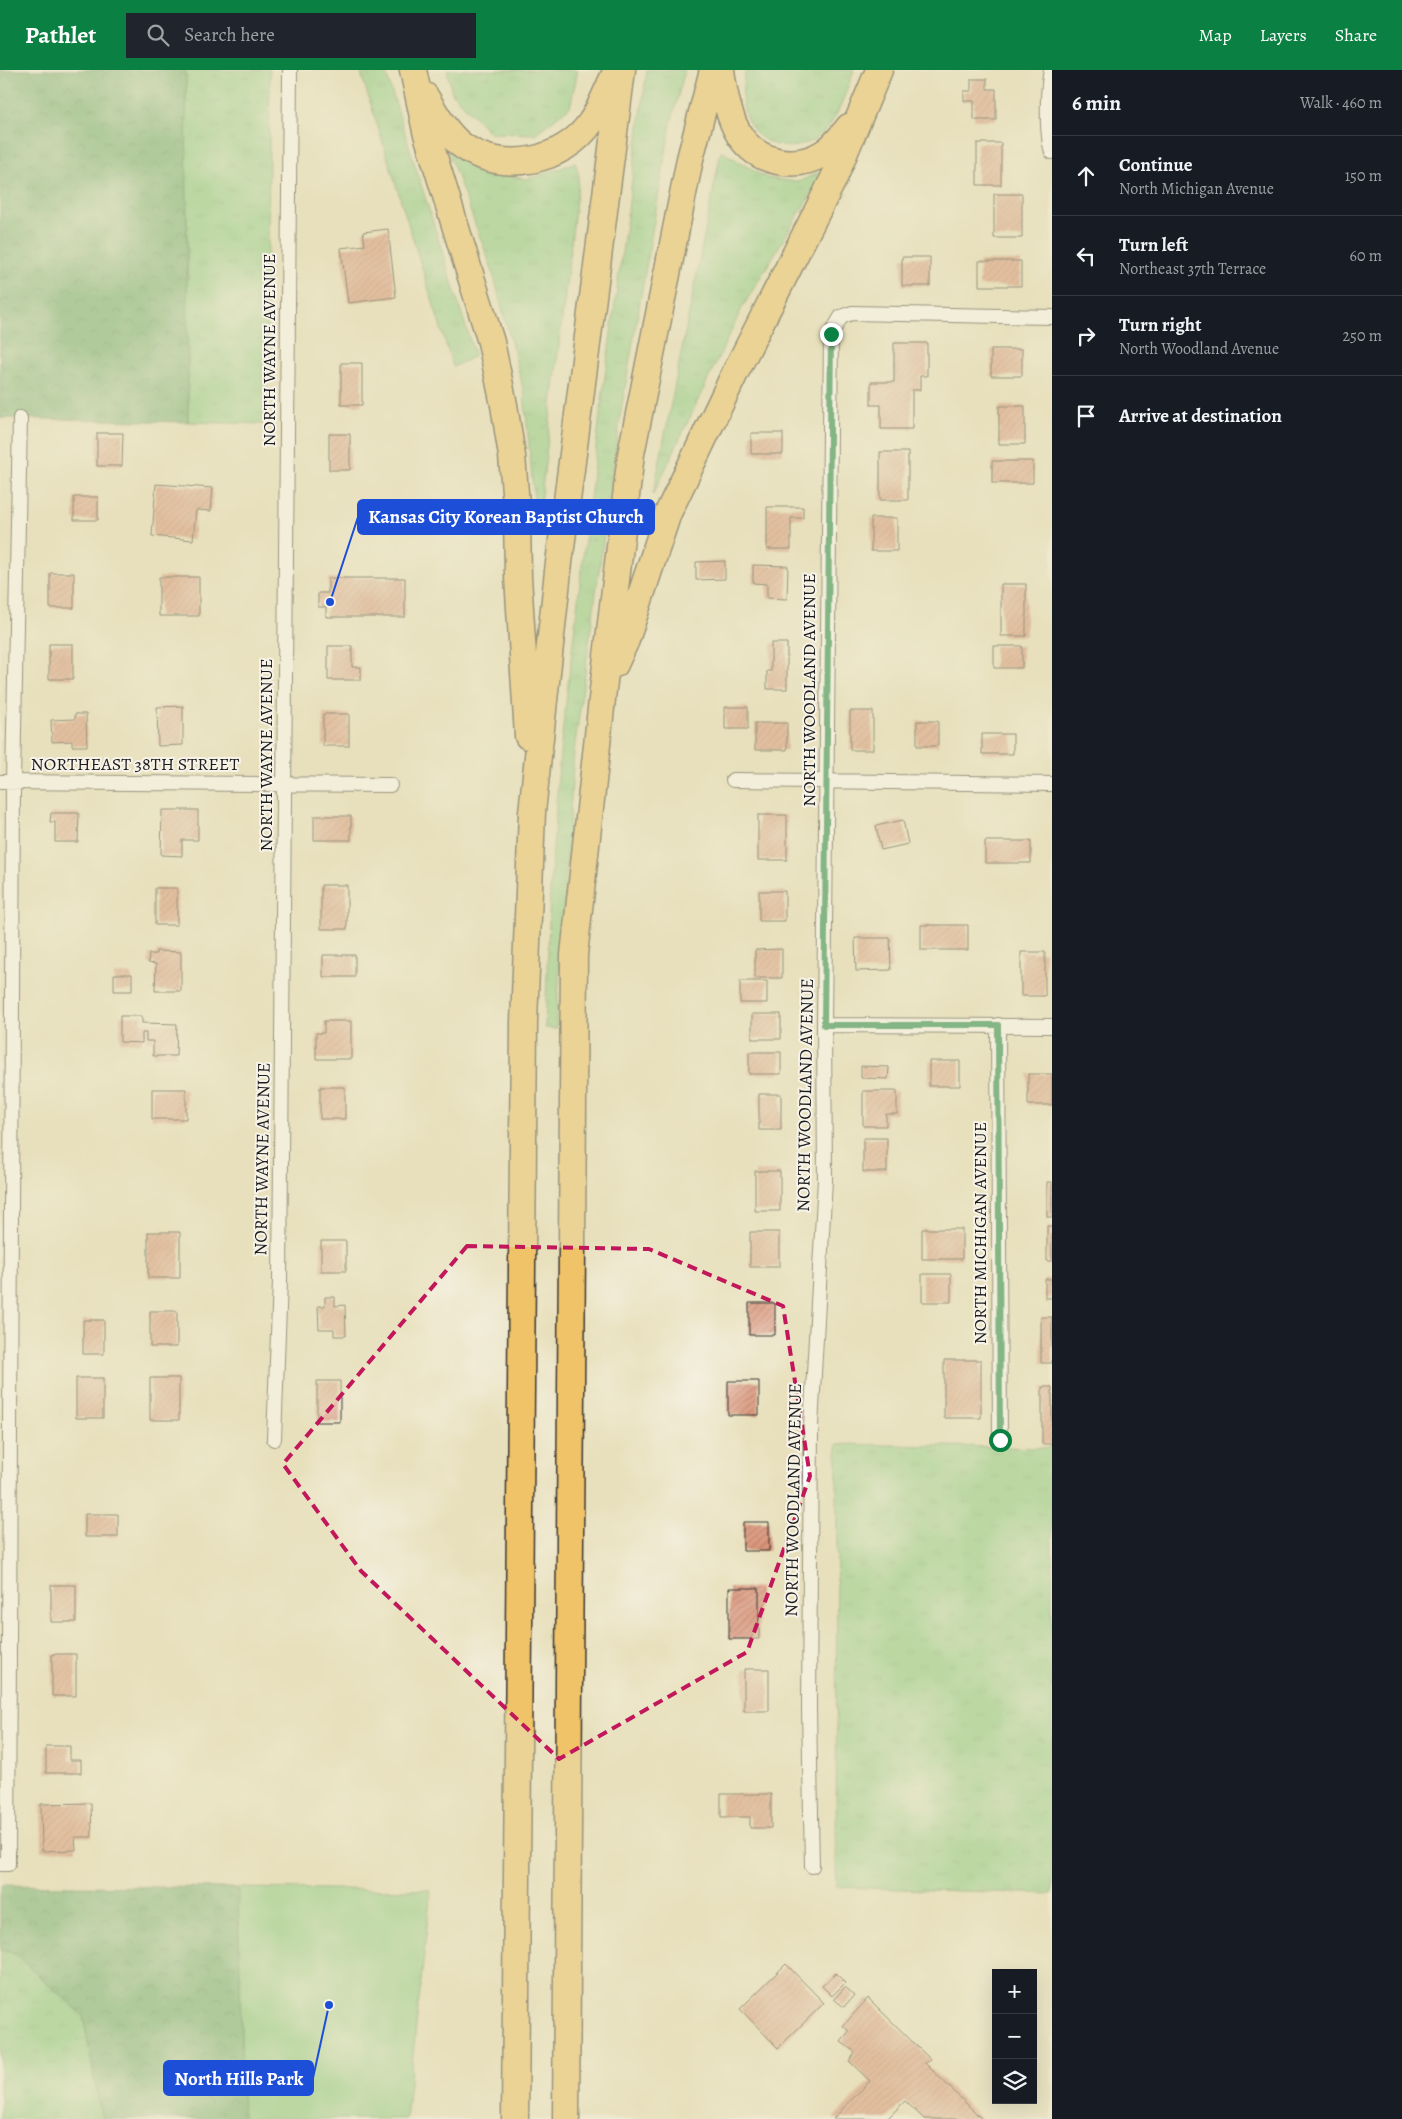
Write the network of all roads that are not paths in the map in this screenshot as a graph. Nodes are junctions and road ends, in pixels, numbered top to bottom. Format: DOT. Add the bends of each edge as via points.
graph roads {
  1 [pos="290,70"];
  2 [pos="617,70"];
  3 [pos="622,70"];
  4 [pos="713,70"];
  5 [pos="721,70"];
  6 [pos="879,70"];
  7 [pos="1051,70"];
  8 [pos="415,76"];
  9 [pos="862,110"];
  10 [pos="1052,152"];
  11 [pos="1052,317"];
  12 [pos="20,418"];
  13 [pos="603,690"];
  14 [pos="733,780"];
  15 [pos="828,781"];
  16 [pos="7,782"];
  17 [pos="285,783"];
  18 [pos="1052,784"];
  19 [pos="390,785"];
  20 [pos="532,812"];
  21 [pos="824,1025"];
  22 [pos="998,1025"];
  23 [pos="1052,1026"];
  24 [pos="274,1439"];
  25 [pos="1000,1440"];
  26 [pos="4,1864"];
  27 [pos="812,1866"];
  28 [pos="515,2119"];
  29 [pos="566,2119"];
  1 -- 17 [label="street, NORTH WAYNE AVENUE"];
  2 -- 8 [label="highway" via="591,122 581,133 555,152 536,160 517,162 497,160 465,148 444,126"];
  3 -- 20 [label="highway" via="558,571"];
  4 -- 13 [label="highway" via="690,159 631,454"];
  5 -- 9 [label="highway" via="728,106 740,135 757,154 774,160 795,163 824,153"];
  6 -- 9 [label="highway"];
  7 -- 10 [label="street" via="1049,123"];
  8 -- 20 [label="highway" via="426,131 491,342 504,405 517,516"];
  9 -- 13 [label="highway" via="834,178 668,513 626,640"];
  11 -- 15 [label="street, NORTH WOODLAND AVENUE" via="852,313 841,317 834,325 830,345"];
  12 -- 16 [label="street"];
  13 -- 29 [label="highway" via="574,955"];
  14 -- 15 [label="street"];
  15 -- 18 [label="street"];
  15 -- 21 [label="street, NORTH WOODLAND AVENUE"];
  16 -- 17 [label="street, NORTHEAST 38TH STREET"];
  16 -- 26 [label="street"];
  17 -- 19 [label="street, NORTHEAST 38TH STREET"];
  17 -- 24 [label="street, NORTH WAYNE AVENUE" via="280,1281"];
  20 -- 28 [label="highway" via="524,1022"];
  21 -- 22 [label="street"];
  21 -- 27 [label="street, NORTH WOODLAND AVENUE" via="825,1180 811,1426 809,1710"];
  22 -- 23 [label="street"];
  22 -- 25 [label="street, NORTH MICHIGAN AVENUE"];
}
